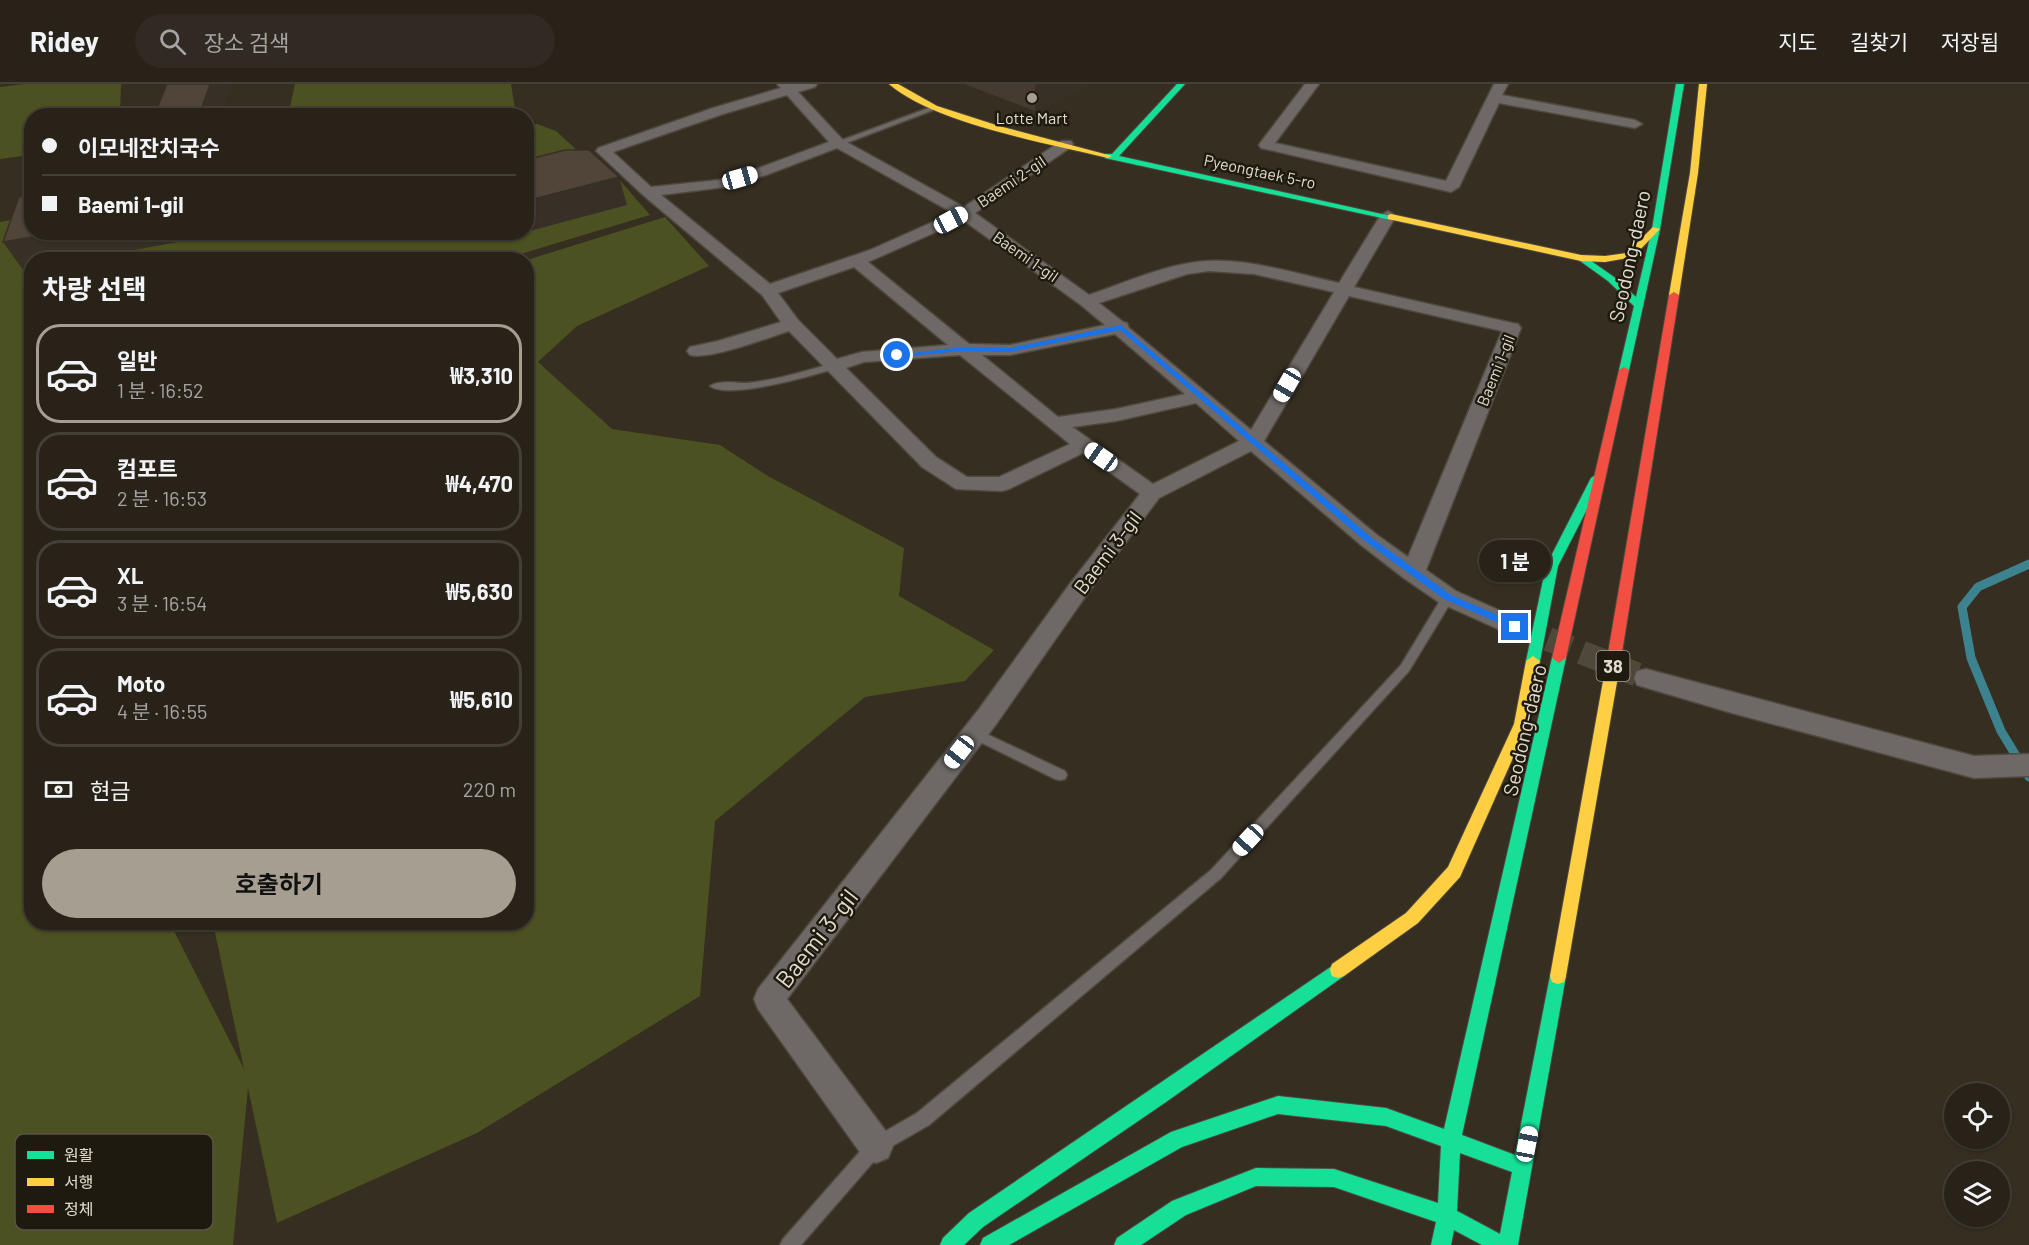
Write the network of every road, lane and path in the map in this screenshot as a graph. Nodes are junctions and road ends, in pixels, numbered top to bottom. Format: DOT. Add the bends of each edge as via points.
graph roads {
  1 [pos="810,84"];
  2 [pos="893,84"];
  3 [pos="1181,84"];
  4 [pos="1312,84"];
  5 [pos="1680,84"];
  6 [pos="1703,84"];
  7 [pos="787,87"];
  8 [pos="1499,91"];
  9 [pos="934,108"];
  10 [pos="1635,123"];
  11 [pos="838,143"];
  12 [pos="1066,144"];
  13 [pos="1114,157"];
  14 [pos="648,192"];
  15 [pos="964,213"];
  16 [pos="1388,216"];
  17 [pos="1656,229"];
  18 [pos="1581,258"];
  19 [pos="856,260"];
  20 [pos="1343,290"];
  21 [pos="768,291"];
  22 [pos="1087,301"];
  23 [pos="1638,305"];
  24 [pos="792,324"];
  25 [pos="1121,327"];
  26 [pos="963,349"];
  27 [pos="696,351"];
  28 [pos="834,366"];
  29 [pos="715,386"];
  30 [pos="1199,397"];
  31 [pos="1054,423"];
  32 [pos="1254,441"];
  33 [pos="1083,445"];
  34 [pos="1604,466"];
  35 [pos="1152,493"];
  36 [pos="1413,573"];
  37 [pos="1448,597"];
  38 [pos="1515,627"];
  39 [pos="1646,678"];
  40 [pos="974,733"];
  41 [pos="2029,765"];
  42 [pos="1060,776"];
  43 [pos="1452,1141"];
  44 [pos="876,1146"];
  45 [pos="1522,1167"];
  46 [pos="1447,1215"];
  47 [pos="789,1245"];
  48 [pos="950,1245"];
  49 [pos="990,1245"];
  50 [pos="1124,1245"];
  51 [pos="1441,1245"];
  52 [pos="1502,1245"];
  53 [pos="1508,1245"];
  1 -- 7 [label="street"];
  2 -- 9 [label="main road, Pyeongtaek 5-ro"];
  3 -- 13 [label="main road"];
  4 -- 8 [label="street" via="1266,145 1451,187"];
  5 -- 17 [label="main road, Seodong-daero"];
  6 -- 45 [label="main road, 38" via="1694,173 1596,771"];
  7 -- 11 [label="street, Baemi 1-gil"];
  7 -- 14 [label="street" via="603,151"];
  8 -- 10 [label="street"];
  9 -- 11 [label="lane"];
  9 -- 12 [label="main road, Pyeongtaek 5-ro"];
  11 -- 14 [label="street" via="720,184"];
  11 -- 15 [label="street, Baemi 1-gil"];
  12 -- 13 [label="main road, Pyeongtaek 5-ro"];
  12 -- 15 [label="street, Baemi 2-gil"];
  13 -- 16 [label="main road, Pyeongtaek 5-ro"];
  14 -- 21 [label="street"];
  15 -- 19 [label="street, Baemi 2-gil"];
  15 -- 22 [label="street, Baemi 1-gil"];
  16 -- 18 [label="main road, Pyeongtaek 5-ro"];
  16 -- 20 [label="street"];
  17 -- 18 [label="main road" via="1630,255"];
  17 -- 23 [label="main road, Seodong-daero"];
  18 -- 23 [label="main road" via="1603,271"];
  19 -- 21 [label="street, Baemi 2-gil"];
  19 -- 26 [label="street"];
  20 -- 22 [label="street, Baemi 1-gil" via="1254,269 1209,266 1185,269"];
  20 -- 32 [label="street"];
  20 -- 36 [label="street, Baemi 1-gil" via="1512,328"];
  21 -- 24 [label="street"];
  22 -- 25 [label="street, Baemi 1-gil"];
  23 -- 34 [label="main road, Seodong-daero"];
  24 -- 27 [label="street"];
  24 -- 28 [label="street"];
  25 -- 26 [label="street" via="1010,350"];
  25 -- 30 [label="street, Baemi 1-gil"];
  26 -- 28 [label="street" via="862,357"];
  26 -- 31 [label="street"];
  28 -- 29 [label="lane" via="770,383"];
  28 -- 33 [label="street" via="929,462 963,484 1002,484"];
  30 -- 31 [label="street"];
  30 -- 32 [label="street, Baemi 1-gil"];
  31 -- 33 [label="street"];
  32 -- 35 [label="street, Baemi 3-gil"];
  32 -- 36 [label="street, Baemi 1-gil"];
  33 -- 35 [label="street"];
  34 -- 43 [label="main road, Seodong-daero"];
  34 -- 48 [label="main road" via="1552,566 1521,724 1454,872 1412,918 976,1220"];
  35 -- 40 [label="street, Baemi 3-gil"];
  36 -- 37 [label="street, Baemi 1-gil"];
  37 -- 38 [label="street, Baemi 1-gil"];
  37 -- 44 [label="lane" via="1405,668 1216,874 923,1119"];
  39 -- 41 [label="street" via="1974,767"];
  40 -- 42 [label="lane"];
  40 -- 44 [label="street, Baemi 3-gil" via="769,999"];
  43 -- 45 [label="main road"];
  43 -- 46 [label="main road, Seodong-daero"];
  43 -- 49 [label="main road" via="1386,1117 1278,1105 1178,1139"];
  44 -- 47 [label="lane"];
  45 -- 53 [label="main road, 38"];
  46 -- 50 [label="main road" via="1334,1178 1256,1177 1179,1208"];
  46 -- 51 [label="main road, Seodong-daero"];
  46 -- 52 [label="main road"];
}
